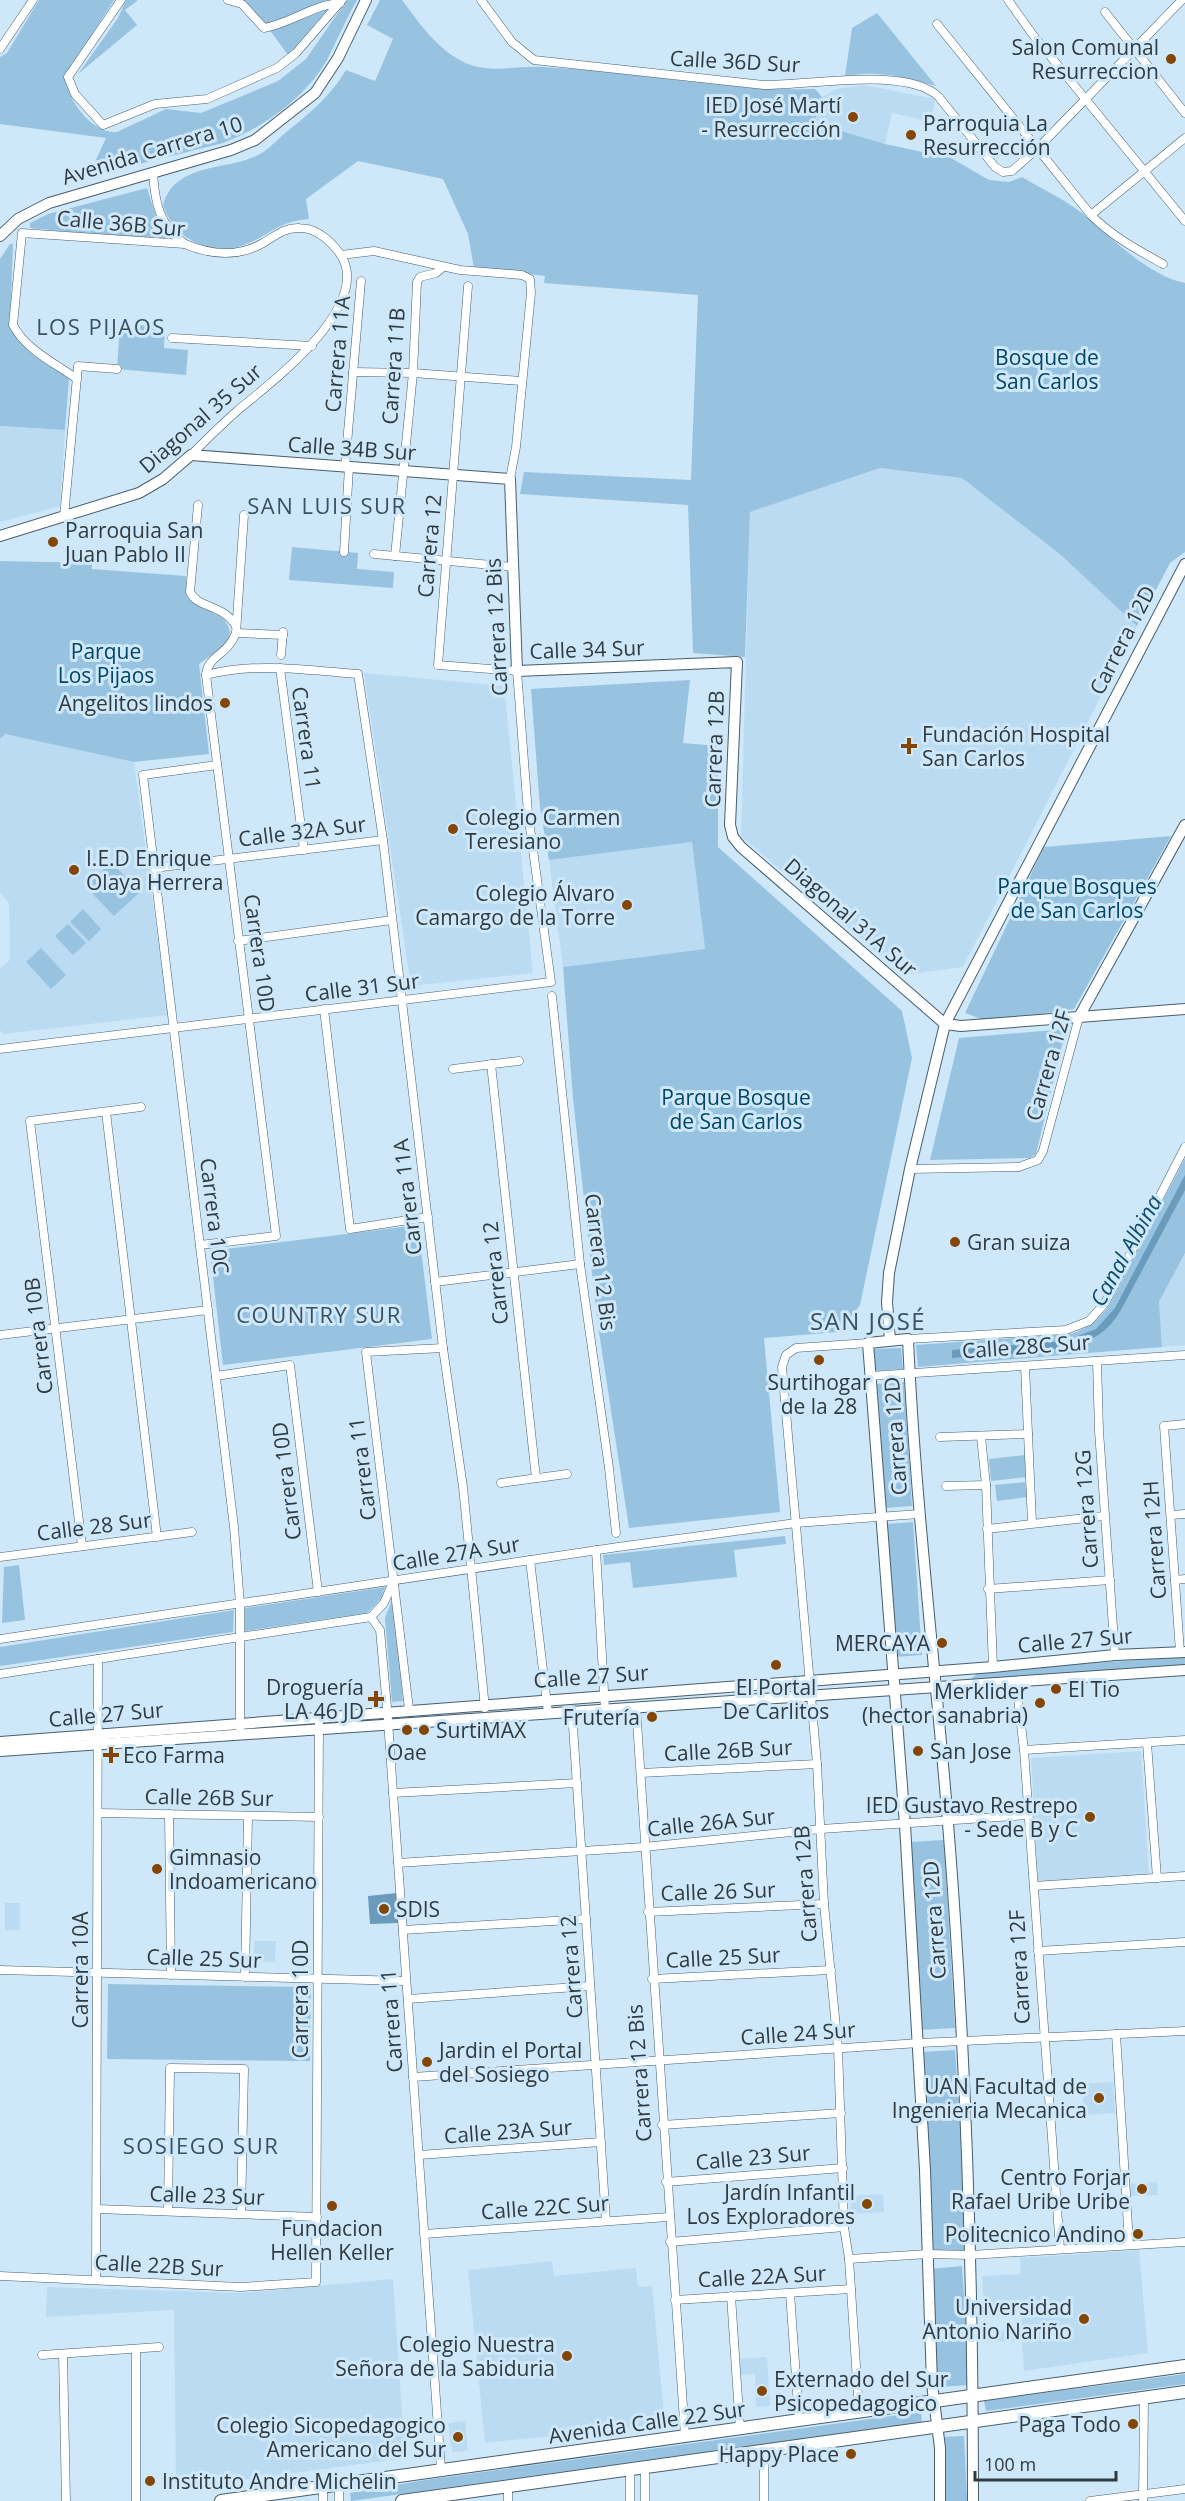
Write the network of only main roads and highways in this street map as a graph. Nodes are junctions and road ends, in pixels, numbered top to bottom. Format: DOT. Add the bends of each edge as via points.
graph roads {
  1 [pos="1185,2366"];
  2 [pos="1185,2392"];
  3 [pos="424,2500"];
  4 [pos="221,2501"];
  5 [pos="402,2501"];
  1 -- 4 [label="main road, Avenida Calle 22 Sur"];
  2 -- 3 [label="main road"];
  3 -- 5 [label="main road"];
}
